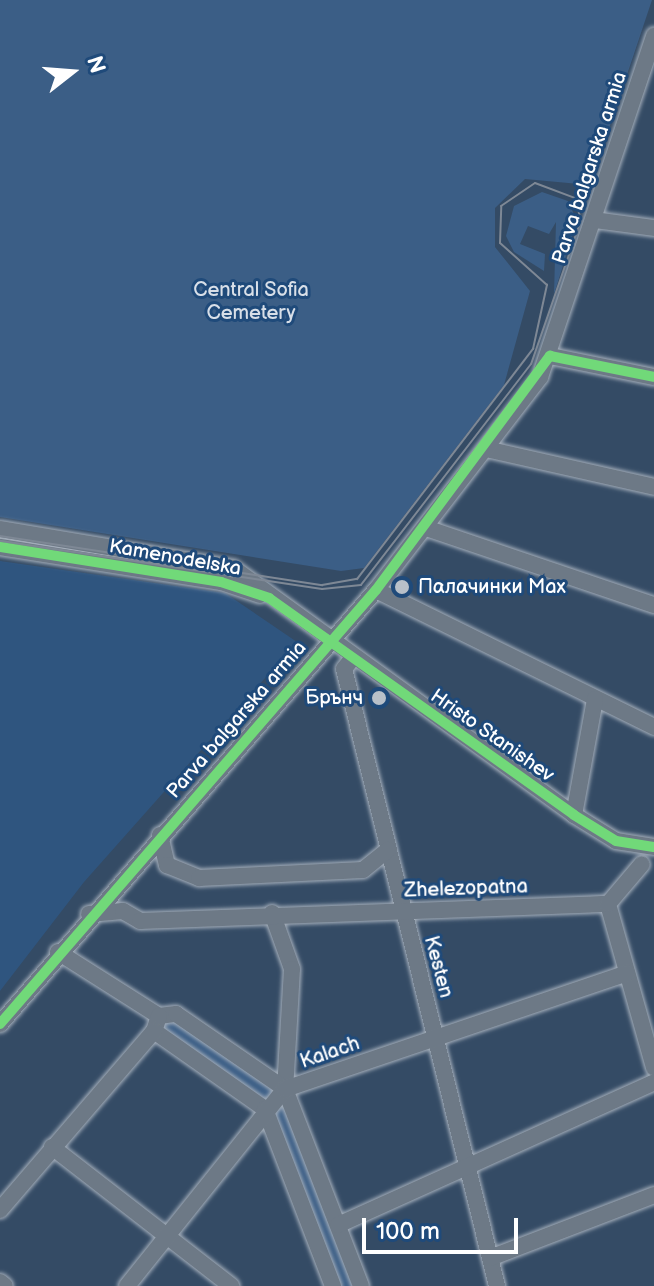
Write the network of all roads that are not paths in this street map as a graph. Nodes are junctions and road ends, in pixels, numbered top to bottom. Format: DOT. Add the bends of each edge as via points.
graph roads {
  1 [pos="654,36"];
  2 [pos="649,66"];
  3 [pos="594,220"];
  4 [pos="654,228"];
  5 [pos="550,356"];
  6 [pos="654,377"];
  7 [pos="486,449"];
  8 [pos="654,487"];
  9 [pos="426,528"];
  10 [pos="0,529"];
  11 [pos="0,547"];
  12 [pos="376,590"];
  13 [pos="269,598"];
  14 [pos="654,605"];
  15 [pos="328,643"];
  16 [pos="351,660"];
  17 [pos="595,699"];
  18 [pos="654,727"];
  19 [pos="574,815"];
  20 [pos="160,835"];
  21 [pos="647,847"];
  22 [pos="388,850"];
  23 [pos="648,866"];
  24 [pos="114,885"];
  25 [pos="608,904"];
  26 [pos="123,911"];
  27 [pos="403,911"];
  28 [pos="272,913"];
  29 [pos="89,914"];
  30 [pos="58,952"];
  31 [pos="627,973"];
  32 [pos="156,1023"];
  33 [pos="0,1024"];
  34 [pos="647,1024"];
  35 [pos="436,1038"];
  36 [pos="654,1068"];
  37 [pos="654,1082"];
  38 [pos="285,1089"];
  39 [pos="265,1109"];
  40 [pos="52,1147"];
  41 [pos="468,1167"];
  42 [pos="317,1171"];
  43 [pos="293,1179"];
  44 [pos="654,1195"];
  45 [pos="0,1210"];
  46 [pos="338,1225"];
  47 [pos="165,1236"];
  48 [pos="490,1258"];
  49 [pos="0,1282"];
  50 [pos="5,1286"];
  51 [pos="127,1286"];
  52 [pos="231,1286"];
  53 [pos="333,1286"];
  54 [pos="361,1286"];
  55 [pos="497,1286"];
  1 -- 2 [label="street, Parva balgarska armia"];
  2 -- 3 [label="street, Parva balgarska armia"];
  3 -- 4 [label="street"];
  3 -- 5 [label="street, Parva balgarska armia"];
  5 -- 6 [label="street"];
  5 -- 7 [label="street, Parva balgarska armia"];
  7 -- 8 [label="street"];
  7 -- 9 [label="street, Parva balgarska armia"];
  9 -- 12 [label="street, Parva balgarska armia"];
  9 -- 14 [label="street"];
  10 -- 13 [label="street, Kamenodelska" via="225,565"];
  11 -- 13 [label="street, Kamenodelska" via="221,582"];
  12 -- 15 [label="street, Parva balgarska armia"];
  12 -- 17 [label="street"];
  13 -- 15 [label="street, Kamenodelska"];
  15 -- 16 [label="street, Hristo Stanishev"];
  15 -- 20 [label="street, Parva balgarska armia"];
  16 -- 19 [label="street, Hristo Stanishev"];
  16 -- 22 [label="street, Kesten" via="344,669"];
  17 -- 18 [label="street"];
  17 -- 19 [label="street"];
  19 -- 21 [label="street, Hristo Stanishev"];
  20 -- 22 [label="street" via="167,865 199,878 363,870"];
  20 -- 24 [label="street, Parva balgarska armia"];
  21 -- 23 [label="street, Hristo Stanishev"];
  22 -- 27 [label="street, Kesten"];
  23 -- 25 [label="street"];
  24 -- 26 [label="street"];
  24 -- 29 [label="street, Parva balgarska armia"];
  25 -- 27 [label="street, Zhelezopatna"];
  25 -- 31 [label="street"];
  26 -- 28 [label="street, Zhelezopatna" via="140,921"];
  26 -- 29 [label="street, Zhelezopatna"];
  27 -- 28 [label="street, Zhelezopatna"];
  27 -- 35 [label="street, Kesten"];
  28 -- 38 [label="street" via="292,969"];
  29 -- 30 [label="street, Parva balgarska armia"];
  30 -- 32 [label="street"];
  30 -- 33 [label="street, Parva balgarska armia"];
  31 -- 34 [label="street"];
  31 -- 35 [label="street, Kalach"];
  32 -- 38 [label="street" via="176,1014"];
  32 -- 39 [label="street"];
  32 -- 40 [label="street"];
  34 -- 36 [label="street"];
  35 -- 38 [label="street, Kalach"];
  35 -- 41 [label="street, Kesten"];
  37 -- 41 [label="street"];
  38 -- 39 [label="street, Kalach"];
  38 -- 42 [label="street"];
  39 -- 43 [label="street"];
  39 -- 47 [label="street, Kalach"];
  40 -- 45 [label="street"];
  40 -- 47 [label="street"];
  41 -- 46 [label="street"];
  41 -- 48 [label="street, Kesten"];
  42 -- 43 [label="street"];
  42 -- 46 [label="street"];
  43 -- 53 [label="street"];
  44 -- 48 [label="street"];
  46 -- 54 [label="street"];
  47 -- 51 [label="street, Kalach"];
  47 -- 52 [label="street"];
  48 -- 55 [label="street, Kesten"];
  49 -- 50 [label="street"];
}
